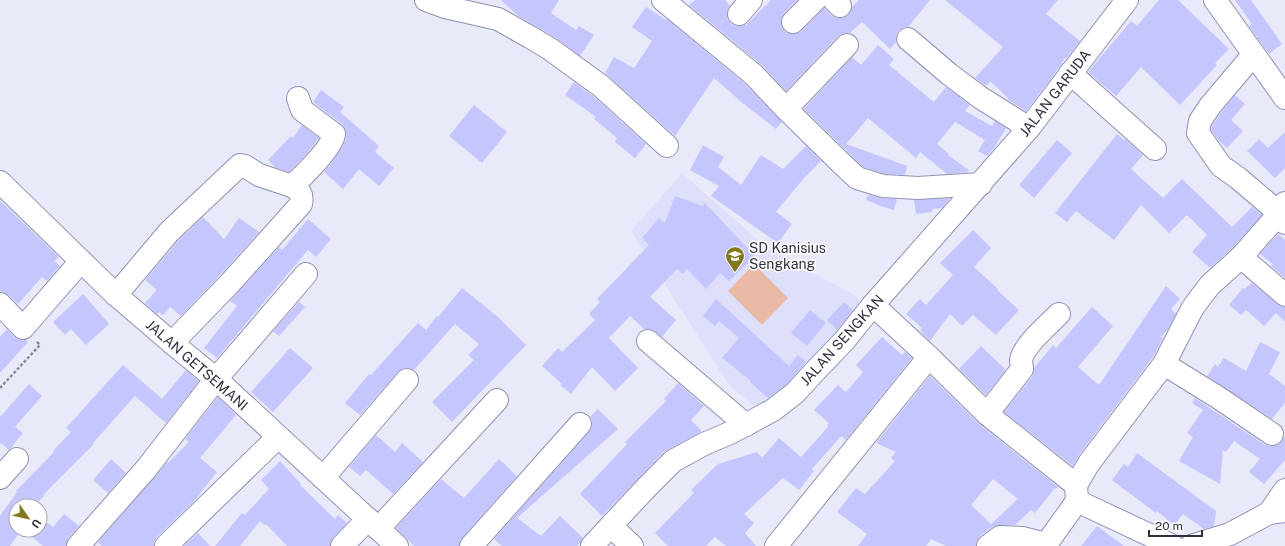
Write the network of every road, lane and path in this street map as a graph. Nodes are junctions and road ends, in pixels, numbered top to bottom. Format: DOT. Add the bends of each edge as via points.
graph roads {
  1 [pos="426,0"];
  2 [pos="663,0"];
  3 [pos="816,0"];
  4 [pos="1127,0"];
  5 [pos="1215,0"];
  6 [pos="793,22"];
  7 [pos="908,39"];
  8 [pos="847,45"];
  9 [pos="1253,55"];
  10 [pos="1070,73"];
  11 [pos="298,98"];
  12 [pos="1285,98"];
  13 [pos="786,109"];
  14 [pos="1029,128"];
  15 [pos="666,146"];
  16 [pos="1155,149"];
  17 [pos="0,182"];
  18 [pos="981,184"];
  19 [pos="292,186"];
  20 [pos="1282,214"];
  21 [pos="1241,257"];
  22 [pos="81,260"];
  23 [pos="306,274"];
  24 [pos="116,295"];
  25 [pos="1285,295"];
  26 [pos="0,304"];
  27 [pos="873,305"];
  28 [pos="1059,314"];
  29 [pos="23,328"];
  30 [pos="648,341"];
  31 [pos="172,343"];
  32 [pos="929,357"];
  33 [pos="1164,364"];
  34 [pos="216,379"];
  35 [pos="408,380"];
  36 [pos="0,388"];
  37 [pos="497,400"];
  38 [pos="987,414"];
  39 [pos="580,424"];
  40 [pos="746,425"];
  41 [pos="1272,434"];
  42 [pos="278,437"];
  43 [pos="17,459"];
  44 [pos="0,478"];
  45 [pos="323,478"];
  46 [pos="1285,490"];
  47 [pos="1076,493"];
  48 [pos="1277,512"];
  49 [pos="373,524"];
  50 [pos="611,526"];
  51 [pos="1045,545"];
  52 [pos="78,546"];
  53 [pos="166,546"];
  54 [pos="342,546"];
  55 [pos="397,546"];
  56 [pos="470,546"];
  57 [pos="592,546"];
  58 [pos="632,546"];
  59 [pos="776,546"];
  60 [pos="988,546"];
  61 [pos="1173,546"];
  62 [pos="1191,546"];
  1 -- 15 [label="street" via="498,19 550,49 601,86"];
  2 -- 13 [label="street" via="754,75"];
  3 -- 6 [label="street"];
  4 -- 10 [label="street, JALAN GARUDA"];
  5 -- 9 [label="street"];
  7 -- 14 [label="street" via="981,98"];
  8 -- 13 [label="street"];
  9 -- 12 [label="street"];
  9 -- 20 [label="street" via="1210,106 1200,121 1198,133 1221,166"];
  10 -- 14 [label="street, JALAN GARUDA"];
  10 -- 16 [label="street"];
  11 -- 19 [label="street" via="302,110 334,134 334,137 311,167"];
  13 -- 18 [label="street" via="857,178 884,186 918,188"];
  14 -- 18 [label="street, JALAN GARUDA"];
  17 -- 22 [label="street, JALAN GETSEMANI"];
  18 -- 27 [label="street, JALAN SENGKAN"];
  19 -- 24 [label="street" via="259,175 240,165 169,232"];
  19 -- 31 [label="street" via="300,192 301,204"];
  20 -- 21 [label="street"];
  21 -- 25 [label="street"];
  21 -- 33 [label="street" via="1210,285 1192,309"];
  22 -- 24 [label="street, JALAN GETSEMANI"];
  22 -- 29 [label="street"];
  23 -- 34 [label="street"];
  24 -- 31 [label="street, JALAN GETSEMANI"];
  26 -- 29 [label="street"];
  27 -- 32 [label="street"];
  27 -- 40 [label="street, JALAN SENGKAN" via="844,342 795,393 773,410"];
  28 -- 38 [label="street" via="1024,352 1021,360 1022,369"];
  29 -- 36 [label="path" via="40,345"];
  30 -- 40 [label="street"];
  31 -- 34 [label="street, JALAN GETSEMANI"];
  32 -- 38 [label="street"];
  32 -- 59 [label="street"];
  33 -- 41 [label="street"];
  33 -- 47 [label="street" via="1089,463"];
  34 -- 42 [label="street, JALAN GETSEMANI"];
  34 -- 52 [label="street" via="146,469"];
  35 -- 45 [label="street"];
  37 -- 49 [label="street"];
  38 -- 47 [label="street"];
  39 -- 56 [label="street"];
  40 -- 50 [label="street, JALAN SENGKAN" via="673,461"];
  42 -- 45 [label="street, JALAN GETSEMANI"];
  42 -- 53 [label="street"];
  43 -- 44 [label="street"];
  45 -- 49 [label="street, JALAN GETSEMANI"];
  46 -- 48 [label="street"];
  47 -- 51 [label="street"];
  47 -- 61 [label="street"];
  48 -- 62 [label="street" via="1230,534"];
  49 -- 54 [label="street"];
  49 -- 55 [label="street, JALAN GETSEMANI"];
  50 -- 57 [label="street, JALAN SENGKAN"];
  50 -- 58 [label="street"];
  51 -- 60 [label="street" via="1022,538 1000,537"];
}
